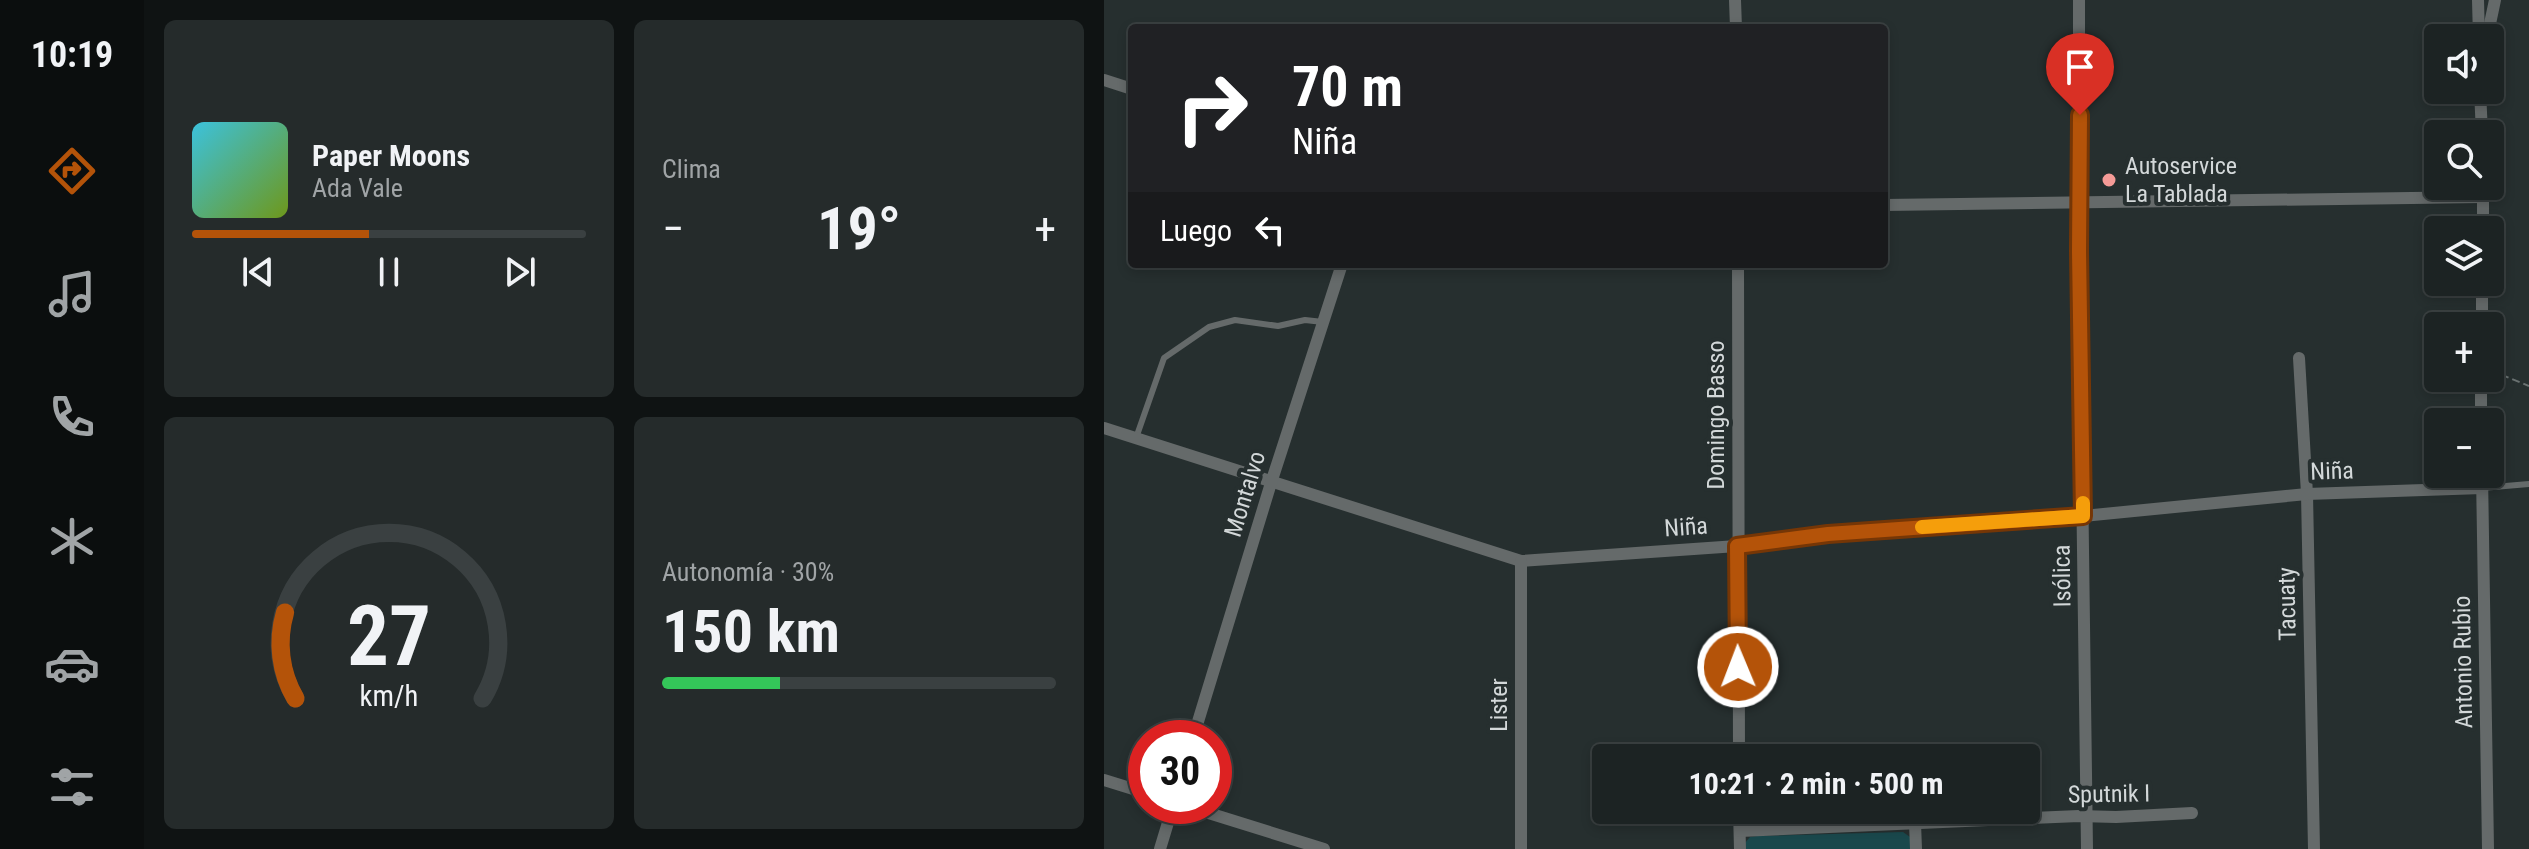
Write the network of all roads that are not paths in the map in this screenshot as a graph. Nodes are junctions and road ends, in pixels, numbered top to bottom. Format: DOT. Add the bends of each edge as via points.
graph roads {
  1 [pos="1735,0"];
  2 [pos="2079,0"];
  3 [pos="2478,0"];
  4 [pos="2495,0"];
  5 [pos="1736,24"];
  6 [pos="2479,24"];
  7 [pos="2490,24"];
  8 [pos="1104,80"];
  9 [pos="1128,88"];
  10 [pos="2424,193"];
  11 [pos="2081,202"];
  12 [pos="1888,205"];
  13 [pos="1341,268"];
  14 [pos="1738,268"];
  15 [pos="1323,322"];
  16 [pos="2299,358"];
  17 [pos="1104,428"];
  18 [pos="1136,439"];
  19 [pos="1271,483"];
  20 [pos="2529,484"];
  21 [pos="2504,486"];
  22 [pos="2482,488"];
  23 [pos="2307,494"];
  24 [pos="2083,516"];
  25 [pos="1737,546"];
  26 [pos="1521,561"];
  27 [pos="1199,720"];
  28 [pos="1739,744"];
  29 [pos="1104,780"];
  30 [pos="1128,787"];
  31 [pos="2192,813"];
  32 [pos="2087,816"];
  33 [pos="2040,818"];
  34 [pos="1232,820"];
  35 [pos="1168,824"];
  36 [pos="1740,824"];
  37 [pos="1893,824"];
  38 [pos="1915,824"];
  39 [pos="1740,831"];
  40 [pos="1160,849"];
  41 [pos="1324,849"];
  42 [pos="1521,849"];
  43 [pos="1740,849"];
  44 [pos="1916,849"];
  45 [pos="2087,849"];
  46 [pos="2314,849"];
  47 [pos="2488,849"];
  1 -- 5 [label="street"];
  2 -- 11 [label="street, Isólica"];
  3 -- 6 [label="street"];
  4 -- 7 [label="street"];
  8 -- 9 [label="street"];
  10 -- 11 [label="street"];
  11 -- 12 [label="street"];
  11 -- 24 [label="street, Isólica"];
  13 -- 15 [label="street, Montalvo"];
  14 -- 25 [label="street, Domingo Basso"];
  15 -- 18 [label="lane" via="1278,326 1235,320 1209,327 1164,358"];
  15 -- 19 [label="street, Montalvo"];
  16 -- 23 [label="street, Tacuaty"];
  17 -- 18 [label="street, Niña"];
  18 -- 19 [label="street, Niña"];
  19 -- 26 [label="street, Niña"];
  19 -- 27 [label="street, Montalvo"];
  20 -- 21 [label="lane, Niña"];
  22 -- 23 [label="street, Niña"];
  22 -- 47 [label="street, Antonio Rubio"];
  23 -- 24 [label="street, Niña"];
  23 -- 46 [label="street, Tacuaty"];
  24 -- 25 [label="street, Niña" via="1828,534"];
  24 -- 32 [label="street, Isólica"];
  25 -- 26 [label="street, Niña"];
  25 -- 28 [label="street, Domingo Basso"];
  26 -- 42 [label="street, Lister"];
  29 -- 30 [label="street"];
  31 -- 32 [label="street, Sputnik I"];
  32 -- 33 [label="street, Sputnik I"];
  32 -- 45 [label="street, Isólica"];
  34 -- 41 [label="street"];
  35 -- 40 [label="street"];
  36 -- 39 [label="street"];
  37 -- 39 [label="street, Sputnik I"];
  38 -- 44 [label="street"];
  39 -- 43 [label="street"];
}
